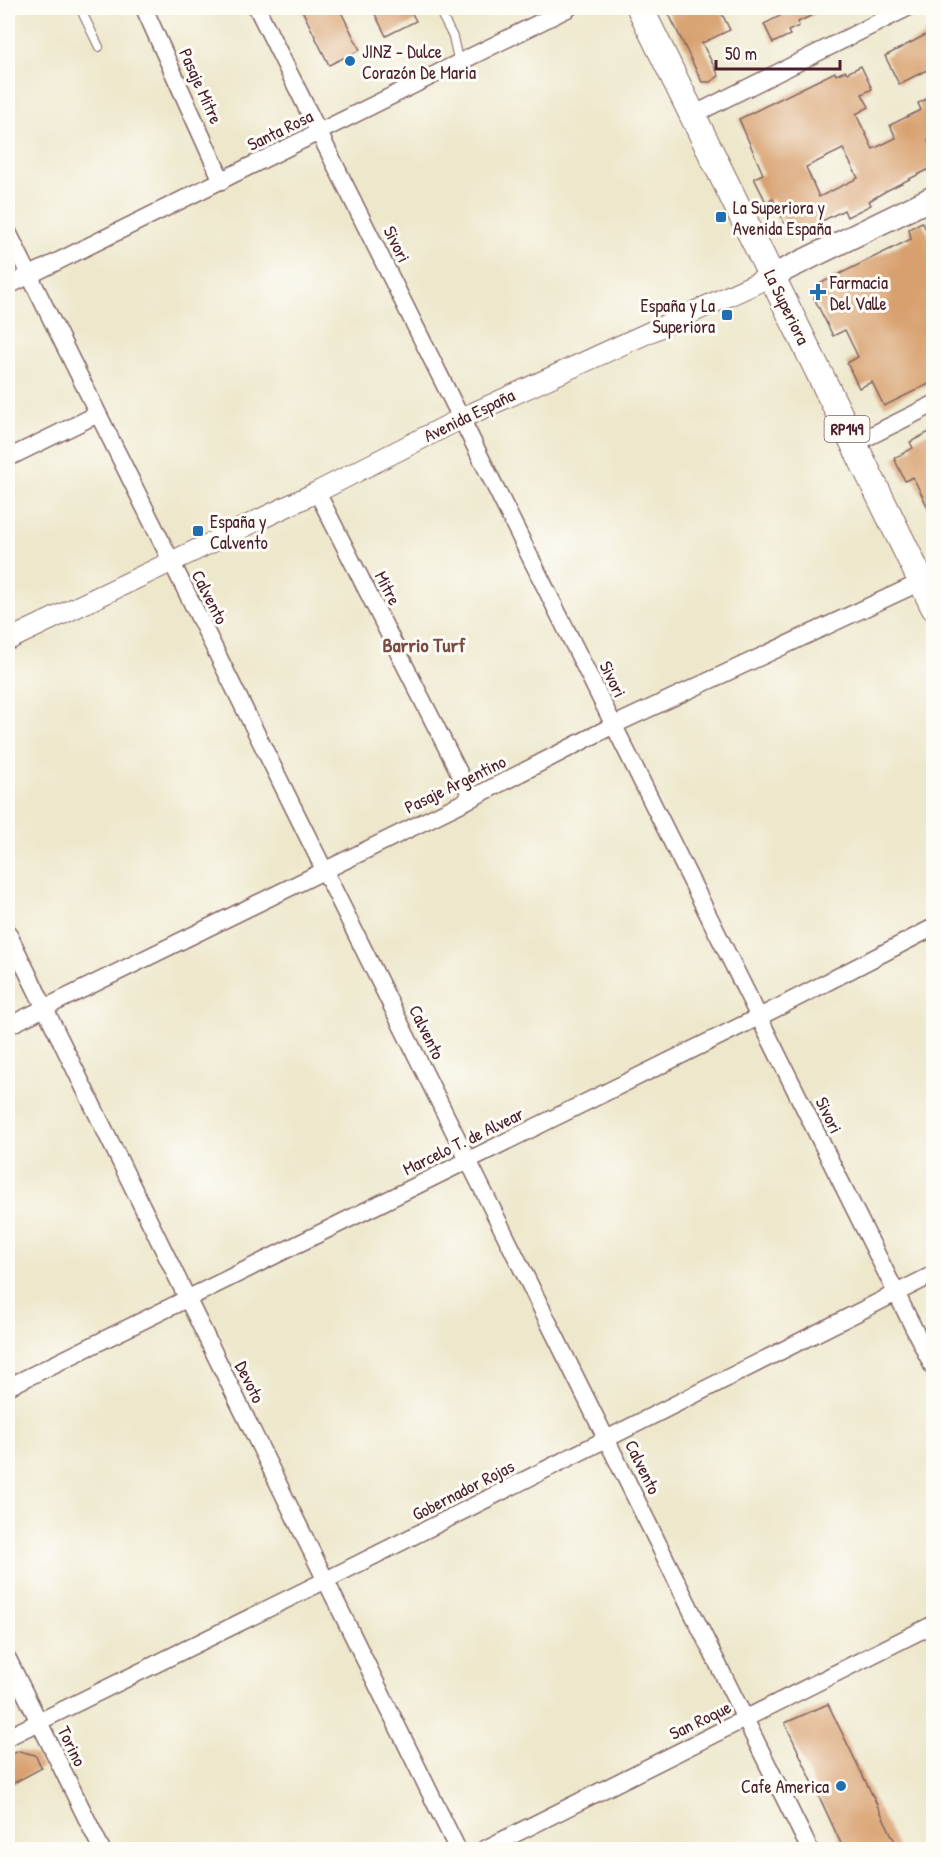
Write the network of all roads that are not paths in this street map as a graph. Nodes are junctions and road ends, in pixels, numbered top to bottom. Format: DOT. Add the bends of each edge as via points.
graph roads {
  1 [pos="80,8"];
  2 [pos="144,8"];
  3 [pos="257,8"];
  4 [pos="438,8"];
  5 [pos="569,8"];
  6 [pos="640,8"];
  7 [pos="907,8"];
  8 [pos="99,47"];
  9 [pos="459,64"];
  10 [pos="693,115"];
  11 [pos="320,132"];
  12 [pos="222,181"];
  13 [pos="933,197"];
  14 [pos="8,232"];
  15 [pos="29,276"];
  16 [pos="772,276"];
  17 [pos="8,286"];
  18 [pos="933,404"];
  19 [pos="98,414"];
  20 [pos="462,418"];
  21 [pos="854,444"];
  22 [pos="8,458"];
  23 [pos="317,492"];
  24 [pos="171,561"];
  25 [pos="930,599"];
  26 [pos="8,640"];
  27 [pos="614,725"];
  28 [pos="472,798"];
  29 [pos="325,869"];
  30 [pos="933,927"];
  31 [pos="8,933"];
  32 [pos="45,1008"];
  33 [pos="759,1017"];
  34 [pos="8,1026"];
  35 [pos="468,1160"];
  36 [pos="933,1274"];
  37 [pos="895,1292"];
  38 [pos="187,1298"];
  39 [pos="933,1369"];
  40 [pos="8,1387"];
  41 [pos="608,1439"];
  42 [pos="326,1580"];
  43 [pos="933,1624"];
  44 [pos="8,1659"];
  45 [pos="746,1720"];
  46 [pos="39,1722"];
  47 [pos="8,1737"];
  48 [pos="102,1850"];
  49 [pos="458,1850"];
  50 [pos="483,1850"];
  51 [pos="810,1850"];
  1 -- 8 [label="lane"];
  2 -- 12 [label="street, Pasaje Mitre"];
  3 -- 11 [label="street, Sivori"];
  4 -- 9 [label="lane" via="453,37"];
  5 -- 9 [label="street, Santa Rosa"];
  6 -- 10 [label="main road, La Superiora / RP149"];
  7 -- 10 [label="street"];
  9 -- 11 [label="street, Santa Rosa"];
  10 -- 16 [label="main road, La Superiora / RP149"];
  11 -- 12 [label="street, Santa Rosa"];
  11 -- 20 [label="street, Sivori"];
  12 -- 15 [label="street, Santa Rosa"];
  13 -- 16 [label="main road, Avenida España"];
  14 -- 15 [label="street, Calvento"];
  15 -- 17 [label="street, Santa Rosa"];
  15 -- 19 [label="street, Calvento"];
  16 -- 20 [label="street, Avenida España"];
  16 -- 21 [label="main road, La Superiora / RP149"];
  18 -- 21 [label="street"];
  19 -- 22 [label="street"];
  19 -- 24 [label="street, Calvento"];
  20 -- 23 [label="street, Avenida España"];
  20 -- 27 [label="street, Sivori"];
  21 -- 25 [label="main road, La Superiora / RP149"];
  23 -- 24 [label="street, Avenida España"];
  23 -- 28 [label="street, Mitre"];
  24 -- 26 [label="street, Avenida España"];
  24 -- 29 [label="street, Calvento"];
  25 -- 27 [label="street, Pasaje Argentino"];
  27 -- 28 [label="street, Pasaje Argentino"];
  27 -- 33 [label="street, Sivori"];
  28 -- 29 [label="street, Pasaje Argentino"];
  29 -- 32 [label="street, Pasaje Argentino"];
  29 -- 35 [label="street, Calvento"];
  30 -- 33 [label="street, Marcelo T. de Alvear"];
  31 -- 32 [label="street, Devoto"];
  32 -- 34 [label="street, Pasaje Argentino"];
  32 -- 38 [label="street, Devoto"];
  33 -- 35 [label="street, Marcelo T. de Alvear"];
  33 -- 37 [label="street, Sivori"];
  35 -- 38 [label="street, Marcelo T. de Alvear"];
  35 -- 41 [label="street, Calvento"];
  36 -- 37 [label="street, Gobernador Rojas"];
  37 -- 39 [label="street, Sivori"];
  37 -- 41 [label="street, Gobernador Rojas"];
  38 -- 40 [label="street, Marcelo T. de Alvear"];
  38 -- 42 [label="street, Devoto"];
  41 -- 42 [label="street, Gobernador Rojas"];
  41 -- 45 [label="street, Calvento"];
  42 -- 46 [label="street, Gobernador Rojas"];
  42 -- 49 [label="street, Devoto"];
  43 -- 45 [label="street, San Roque"];
  44 -- 46 [label="street, Torino"];
  45 -- 50 [label="street, San Roque"];
  45 -- 51 [label="street, Calvento"];
  46 -- 47 [label="street, Gobernador Rojas"];
  46 -- 48 [label="street, Torino"];
}
